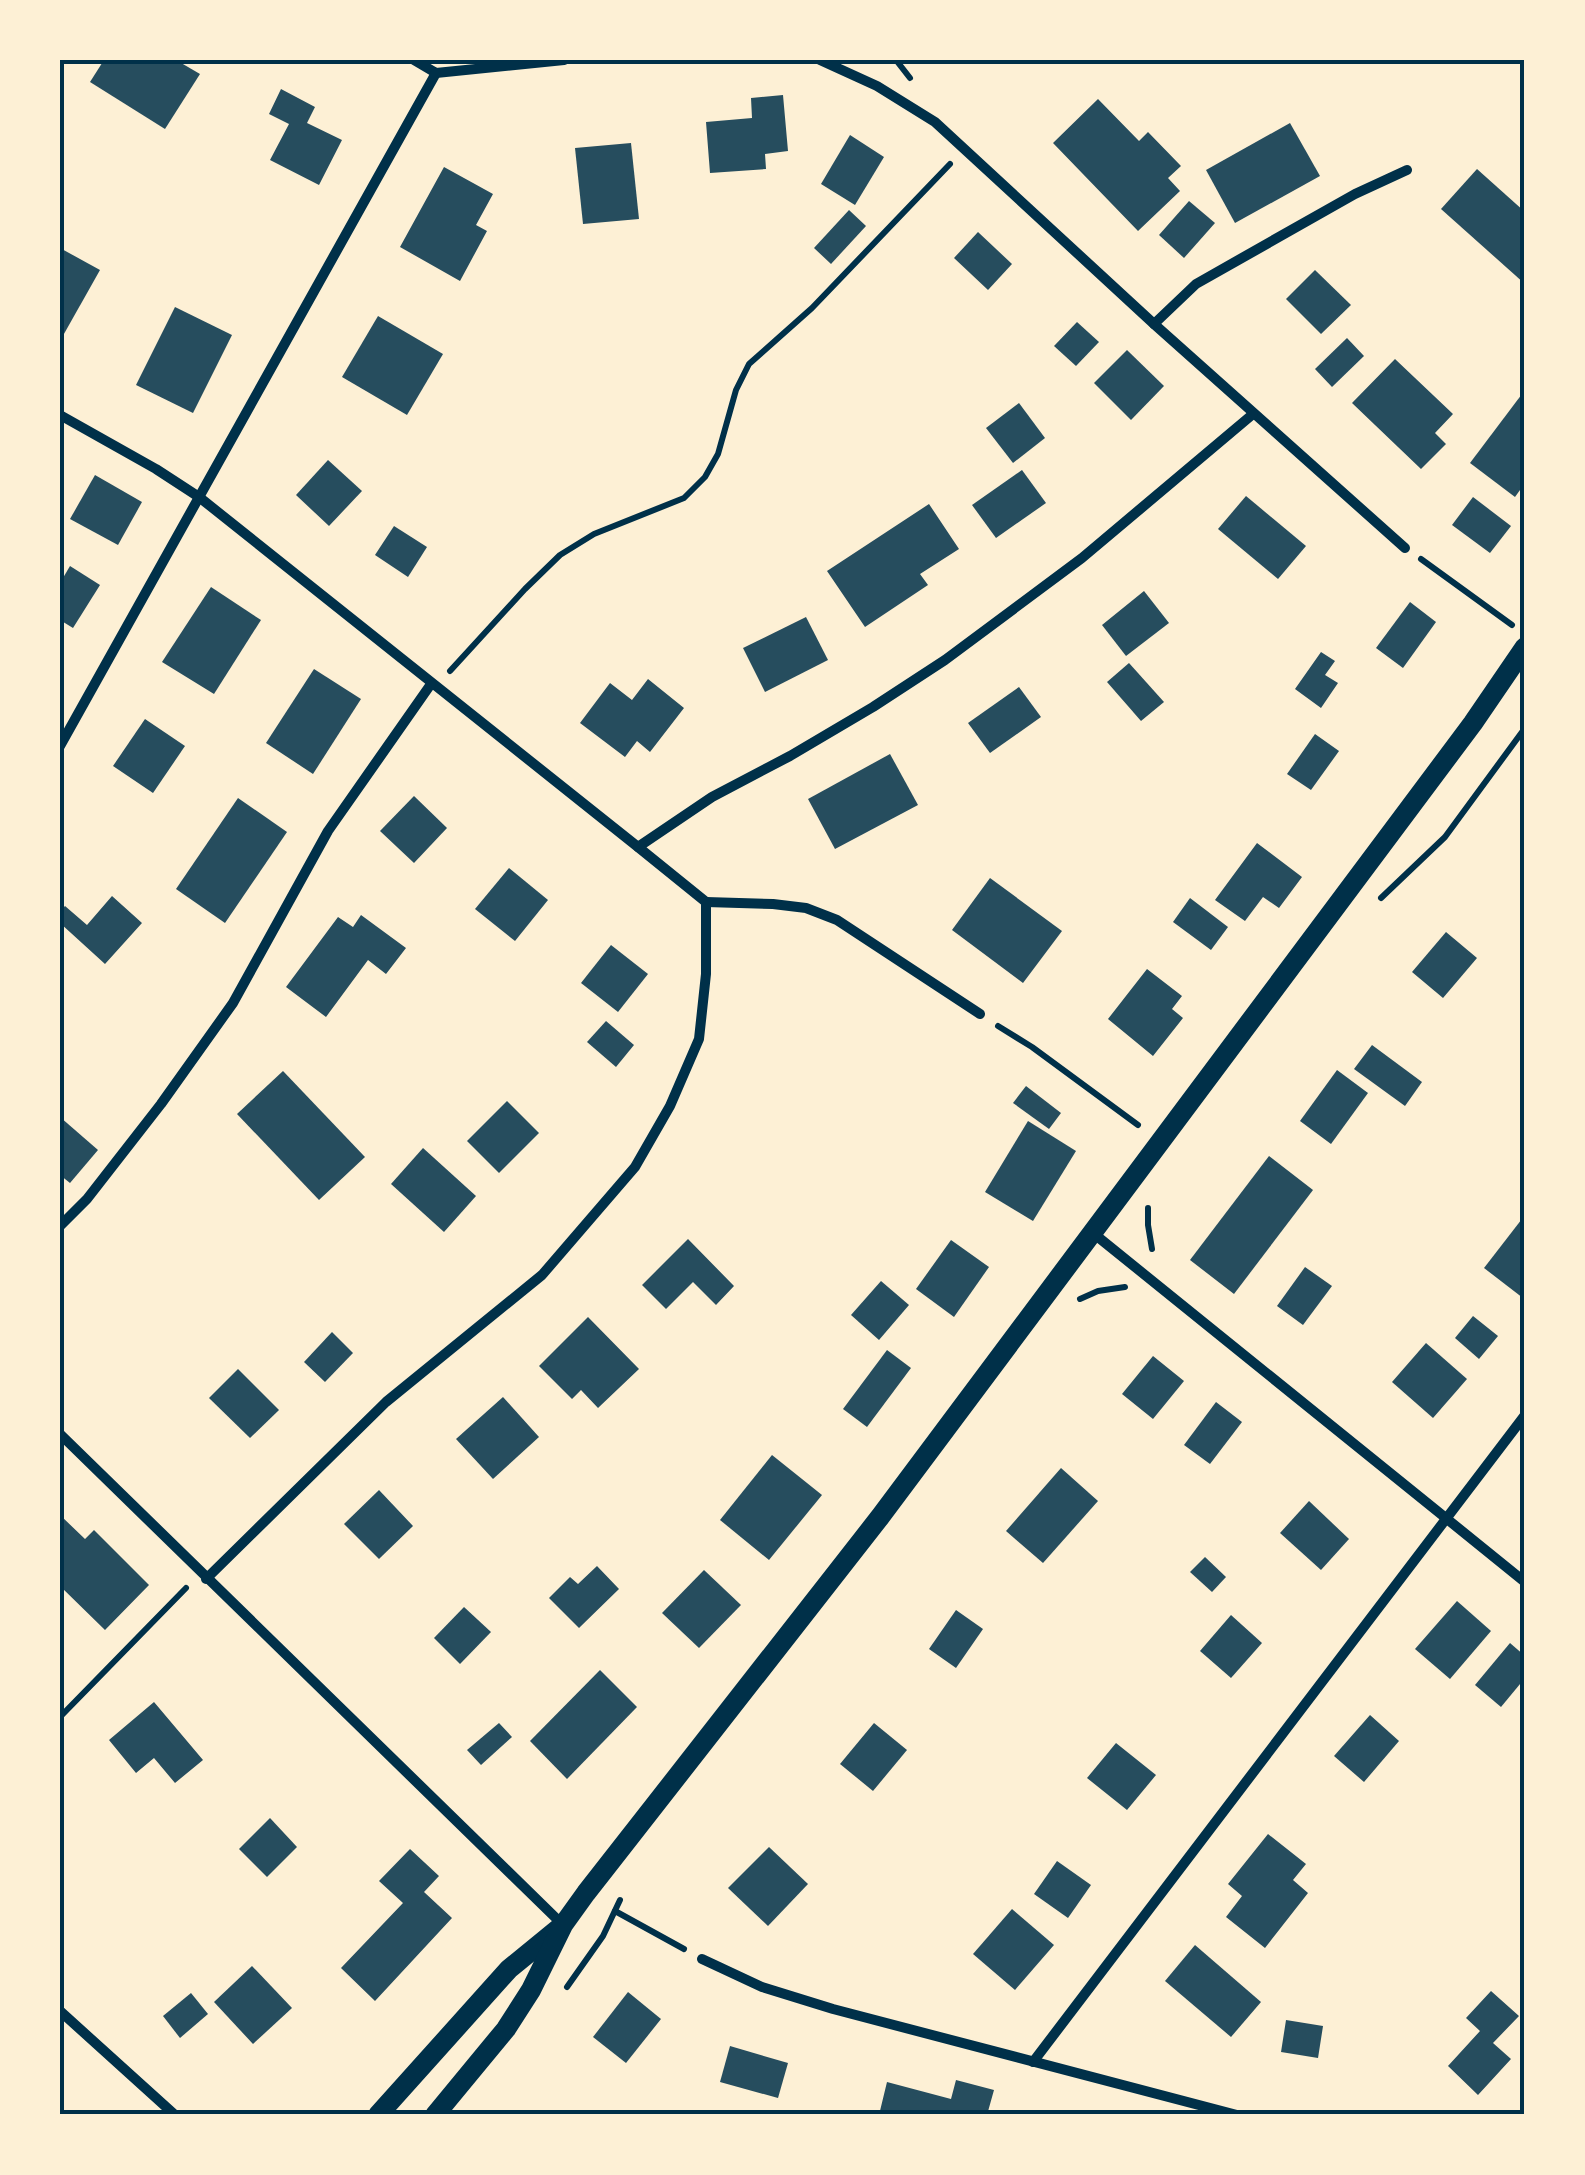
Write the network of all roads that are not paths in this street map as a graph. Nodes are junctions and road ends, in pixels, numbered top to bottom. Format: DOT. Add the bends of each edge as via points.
graph roads {
  1 [pos="414,60"];
  2 [pos="564,60"];
  3 [pos="820,60"];
  4 [pos="436,72"];
  5 [pos="1407,170"];
  6 [pos="1154,324"];
  7 [pos="1253,414"];
  8 [pos="60,415"];
  9 [pos="199,498"];
  10 [pos="1404,548"];
  11 [pos="1525,647"];
  12 [pos="434,686"];
  13 [pos="60,746"];
  14 [pos="638,847"];
  15 [pos="706,902"];
  16 [pos="980,1014"];
  17 [pos="60,1226"];
  18 [pos="1092,1232"];
  19 [pos="1525,1415"];
  20 [pos="60,1434"];
  21 [pos="1446,1518"];
  22 [pos="204,1576"];
  23 [pos="1525,1582"];
  24 [pos="563,1925"];
  25 [pos="702,1959"];
  26 [pos="60,2010"];
  27 [pos="1033,2062"];
  28 [pos="176,2115"];
  29 [pos="378,2115"];
  30 [pos="436,2115"];
  31 [pos="1237,2115"];
  1 -- 4 [label="street"];
  2 -- 4 [label="street"];
  3 -- 6 [label="street" via="935,122"];
  4 -- 9 [label="street"];
  5 -- 6 [label="street" via="1196,284"];
  6 -- 7 [label="street"];
  7 -- 10 [label="street"];
  7 -- 14 [label="street" via="1082,558 946,660"];
  8 -- 9 [label="street"];
  9 -- 12 [label="street"];
  9 -- 13 [label="street"];
  11 -- 18 [label="main road"];
  12 -- 14 [label="street"];
  12 -- 17 [label="street" via="328,831 233,1003 161,1104"];
  14 -- 15 [label="street"];
  15 -- 16 [label="street" via="806,908 837,920"];
  15 -- 22 [label="street" via="699,1038 635,1167 542,1275 386,1402"];
  18 -- 21 [label="street"];
  18 -- 24 [label="main road"];
  19 -- 21 [label="street"];
  20 -- 22 [label="street"];
  21 -- 23 [label="street"];
  21 -- 27 [label="street"];
  22 -- 24 [label="street"];
  24 -- 29 [label="main road" via="509,1969"];
  24 -- 30 [label="main road" via="506,2029"];
  25 -- 27 [label="street" via="762,1987"];
  26 -- 28 [label="street"];
  27 -- 31 [label="street"];
}
